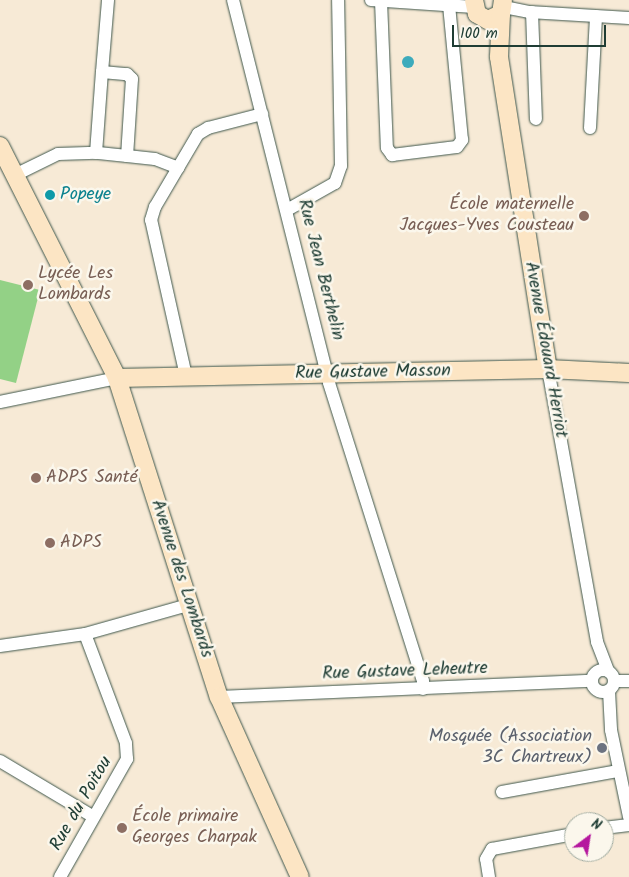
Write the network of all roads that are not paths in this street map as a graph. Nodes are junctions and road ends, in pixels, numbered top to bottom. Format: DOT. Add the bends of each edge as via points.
graph roads {
  1 [pos="108,0"];
  2 [pos="233,0"];
  3 [pos="338,0"];
  4 [pos="376,0"];
  5 [pos="449,4"];
  6 [pos="514,7"];
  7 [pos="476,8"];
  8 [pos="596,16"];
  9 [pos="629,18"];
  10 [pos="499,57"];
  11 [pos="102,72"];
  12 [pos="262,114"];
  13 [pos="536,118"];
  14 [pos="590,128"];
  15 [pos="0,146"];
  16 [pos="96,153"];
  17 [pos="127,156"];
  18 [pos="178,168"];
  19 [pos="15,175"];
  20 [pos="287,210"];
  21 [pos="548,369"];
  22 [pos="629,373"];
  23 [pos="327,374"];
  24 [pos="186,376"];
  25 [pos="117,378"];
  26 [pos="0,402"];
  27 [pos="188,604"];
  28 [pos="86,634"];
  29 [pos="0,646"];
  30 [pos="603,681"];
  31 [pos="629,681"];
  32 [pos="423,689"];
  33 [pos="219,697"];
  34 [pos="0,762"];
  35 [pos="617,771"];
  36 [pos="502,792"];
  37 [pos="94,817"];
  38 [pos="629,818"];
  39 [pos="629,825"];
  40 [pos="614,827"];
  41 [pos="564,836"];
  42 [pos="60,877"];
  43 [pos="300,877"];
  44 [pos="489,877"];
  1 -- 11 [label="street"];
  2 -- 12 [label="street, Rue Jean Berthelin"];
  3 -- 20 [label="street" via="341,166 335,183"];
  4 -- 5 [label="street"];
  4 -- 5 [label="street" via="387,148 392,155 457,147 462,140"];
  5 -- 7 [label="street"];
  6 -- 7 [label="street" via="493,20"];
  6 -- 8 [label="street"];
  6 -- 10 [label="street, Avenue Édouard Herriot"];
  6 -- 13 [label="street"];
  7 -- 10 [label="street, Avenue Édouard Herriot"];
  8 -- 9 [label="street"];
  8 -- 14 [label="street"];
  10 -- 21 [label="street, Avenue Édouard Herriot"];
  11 -- 16 [label="street"];
  11 -- 17 [label="street" via="127,74 132,79"];
  12 -- 18 [label="street" via="208,128 198,134"];
  12 -- 20 [label="street, Rue Jean Berthelin"];
  15 -- 19 [label="street, Avenue des Lombards"];
  16 -- 17 [label="street"];
  16 -- 19 [label="street" via="58,154"];
  17 -- 18 [label="street" via="156,159"];
  18 -- 24 [label="street" via="151,220"];
  19 -- 25 [label="street, Avenue des Lombards"];
  20 -- 23 [label="street, Rue Jean Berthelin"];
  21 -- 22 [label="street, Rue Gustave Masson"];
  21 -- 23 [label="street, Rue Gustave Masson"];
  21 -- 30 [label="street, Avenue Édouard Herriot"];
  23 -- 24 [label="street, Rue Gustave Masson"];
  23 -- 32 [label="street, Rue Jean Berthelin"];
  24 -- 25 [label="street, Rue Gustave Masson"];
  25 -- 26 [label="street"];
  25 -- 27 [label="street, Avenue des Lombards"];
  27 -- 28 [label="street"];
  27 -- 33 [label="street, Avenue des Lombards"];
  28 -- 29 [label="street"];
  28 -- 37 [label="street, Rue du Poitou" via="126,743 127,759"];
  30 -- 31 [label="street, Rue Gustave Leheutre"];
  30 -- 32 [label="street, Rue Gustave Leheutre"];
  30 -- 35 [label="street"];
  32 -- 33 [label="street, Rue Gustave Leheutre"];
  33 -- 43 [label="street, Avenue des Lombards"];
  34 -- 37 [label="street"];
  35 -- 36 [label="street"];
  35 -- 38 [label="street"];
  37 -- 42 [label="street, Rue du Poitou"];
  39 -- 40 [label="street"];
  41 -- 44 [label="street" via="492,849 486,859"];
}
